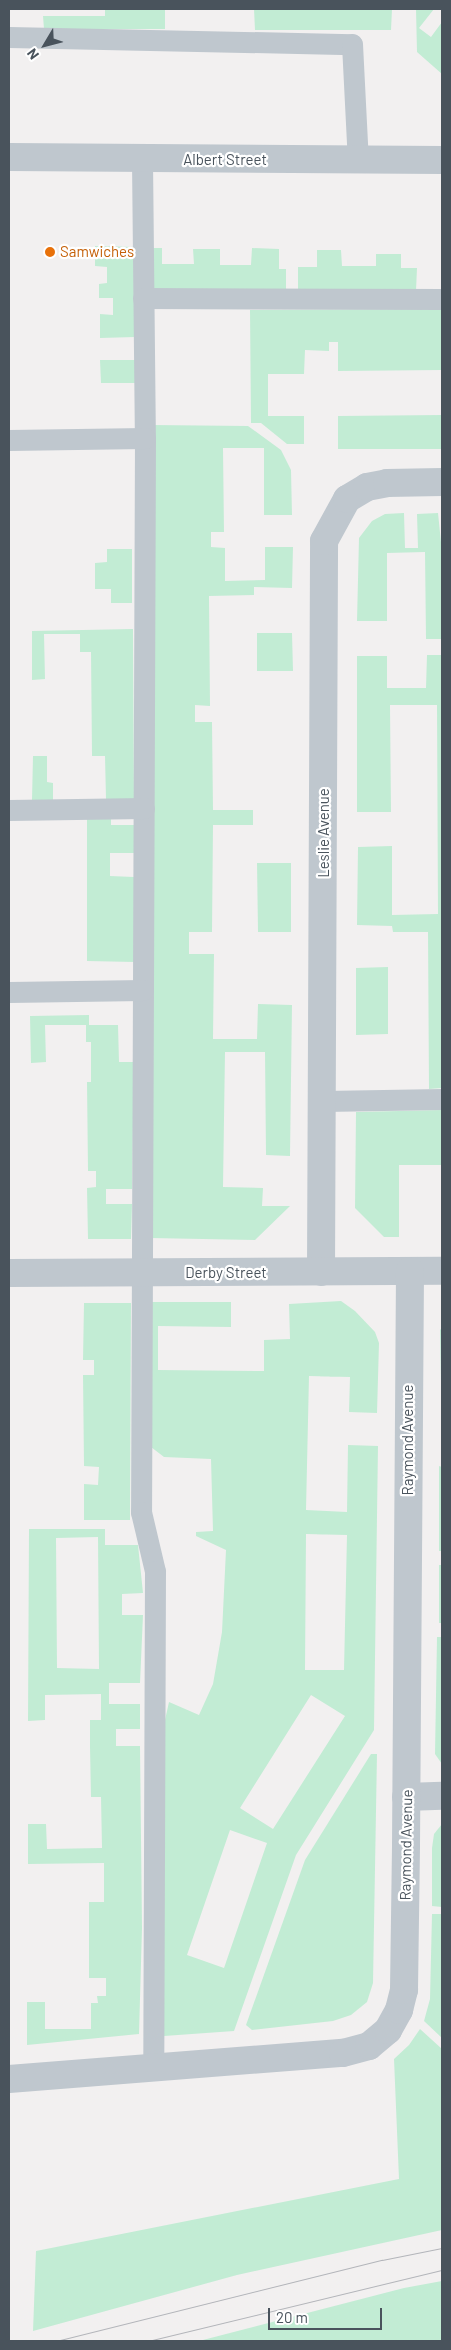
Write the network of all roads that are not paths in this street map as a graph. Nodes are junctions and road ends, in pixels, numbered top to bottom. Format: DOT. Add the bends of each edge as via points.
graph roads {
  1 [pos="9,37"];
  2 [pos="9,157"];
  3 [pos="142,160"];
  4 [pos="442,160"];
  5 [pos="358,161"];
  6 [pos="143,298"];
  7 [pos="442,299"];
  8 [pos="145,438"];
  9 [pos="9,440"];
  10 [pos="442,482"];
  11 [pos="144,808"];
  12 [pos="9,810"];
  13 [pos="143,990"];
  14 [pos="9,992"];
  15 [pos="442,1099"];
  16 [pos="324,1101"];
  17 [pos="410,1270"];
  18 [pos="442,1271"];
  19 [pos="321,1272"];
  20 [pos="9,1273"];
  21 [pos="140,1274"];
  22 [pos="442,1796"];
  23 [pos="406,1797"];
  24 [pos="153,2066"];
  25 [pos="9,2079"];
  1 -- 5 [label="lane" via="352,44"];
  2 -- 3 [label="street, Albert Street"];
  3 -- 5 [label="street, Albert Street"];
  3 -- 6 [label="lane"];
  4 -- 5 [label="street, Albert Street"];
  6 -- 7 [label="lane"];
  6 -- 8 [label="lane"];
  8 -- 9 [label="lane"];
  8 -- 11 [label="lane"];
  10 -- 16 [label="street, Leslie Avenue" via="387,483 367,487 347,498 324,541"];
  11 -- 12 [label="lane"];
  11 -- 13 [label="lane"];
  13 -- 14 [label="lane"];
  13 -- 21 [label="lane"];
  15 -- 16 [label="lane"];
  16 -- 19 [label="street, Leslie Avenue"];
  17 -- 18 [label="street, Derby Street"];
  17 -- 19 [label="street, Derby Street"];
  17 -- 23 [label="street, Raymond Avenue"];
  19 -- 21 [label="street, Derby Street"];
  20 -- 21 [label="street, Derby Street"];
  21 -- 24 [label="lane" via="141,1512 154,1571"];
  22 -- 23 [label="street"];
  23 -- 24 [label="street, Raymond Avenue" via="404,1990 400,2010 388,2030 369,2046 343,2053"];
  24 -- 25 [label="street, Raymond Avenue"];
}
